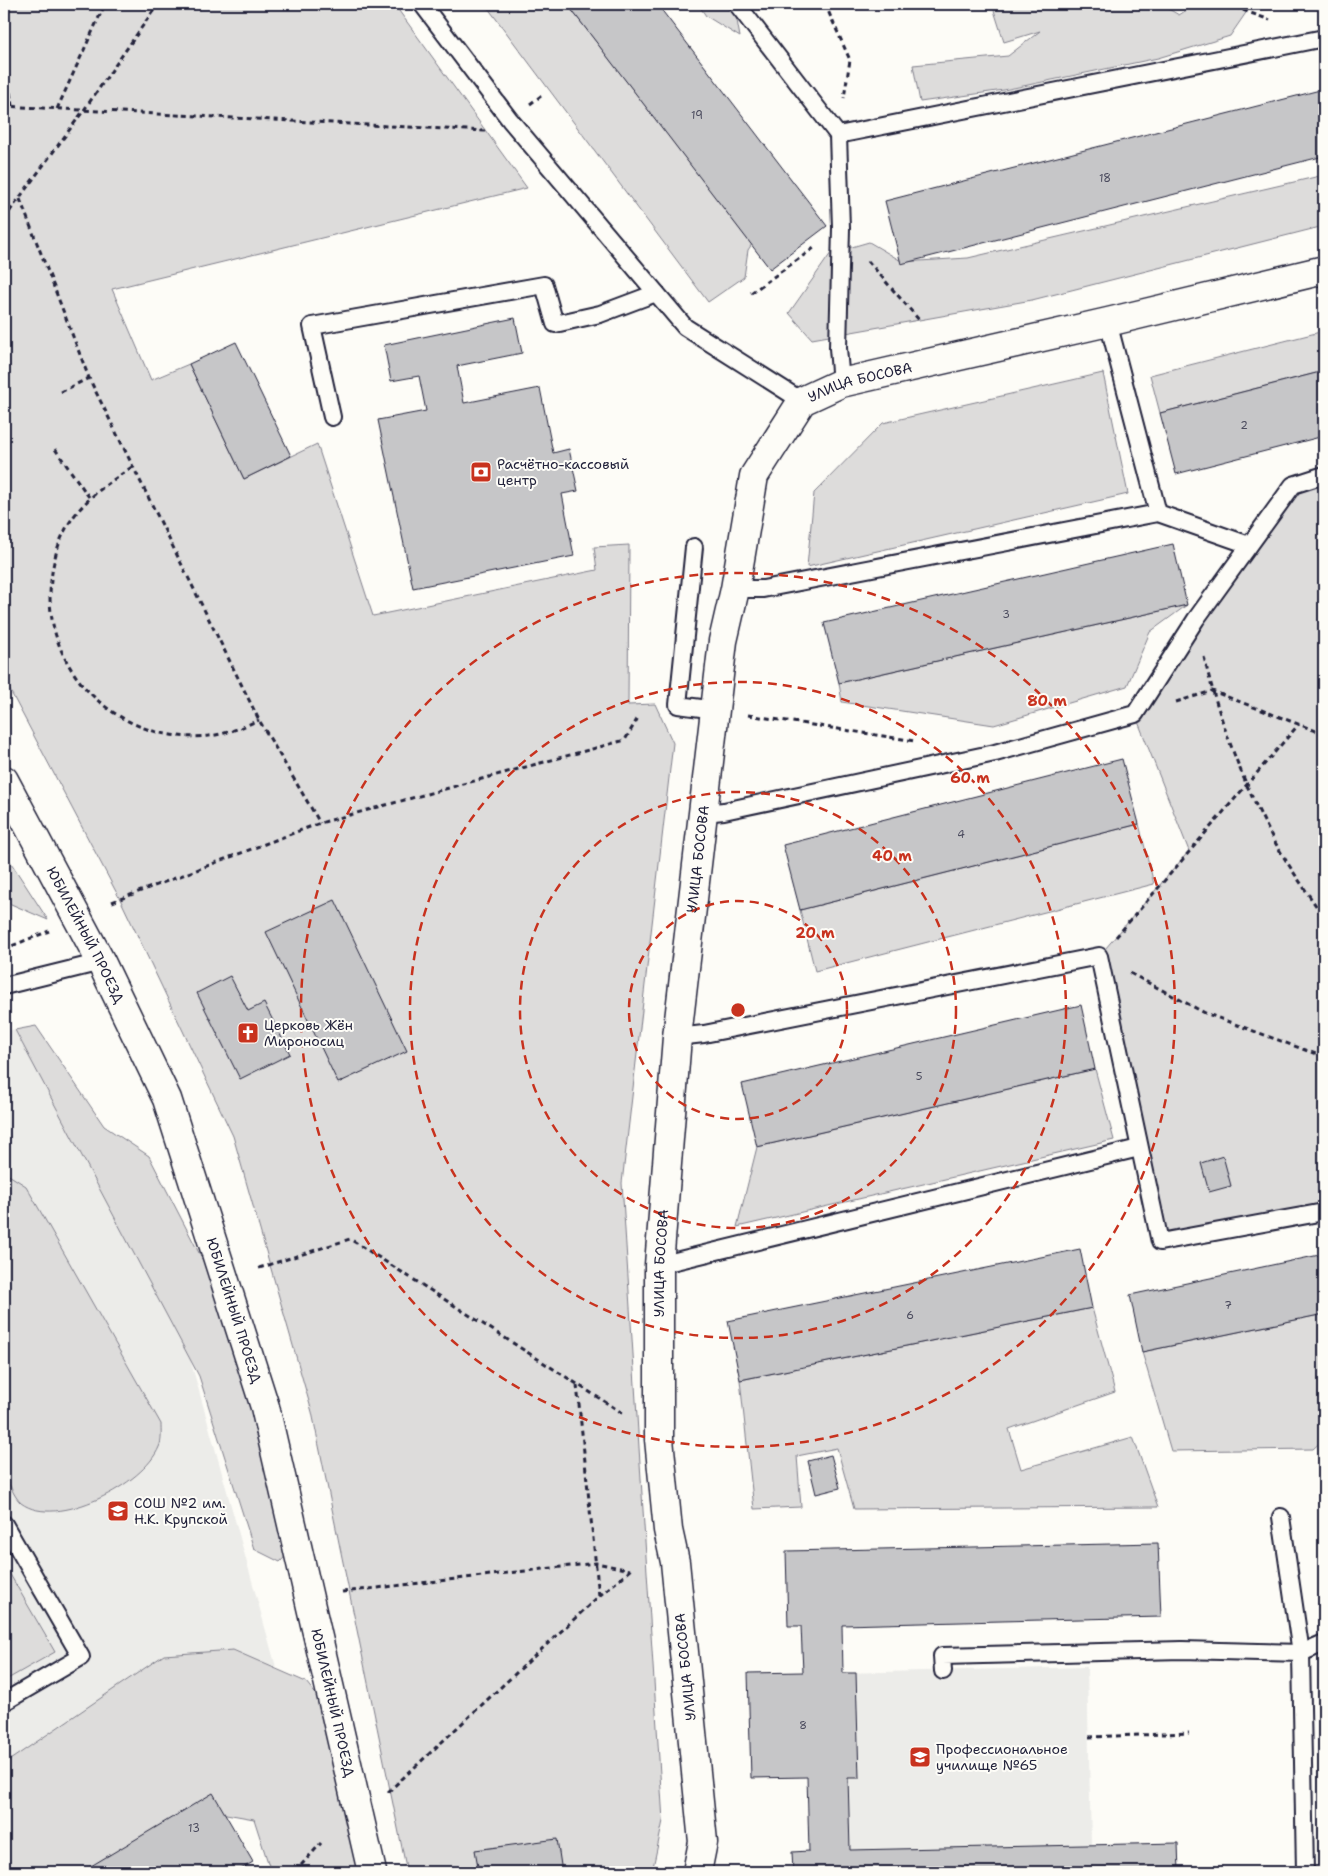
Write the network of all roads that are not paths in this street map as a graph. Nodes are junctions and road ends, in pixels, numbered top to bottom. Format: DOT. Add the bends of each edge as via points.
graph roads {
  1 [pos="422,4"];
  2 [pos="737,4"];
  3 [pos="1324,38"];
  4 [pos="838,135"];
  5 [pos="1324,270"];
  6 [pos="656,293"];
  7 [pos="1108,322"];
  8 [pos="841,383"];
  9 [pos="802,401"];
  10 [pos="332,417"];
  11 [pos="1324,475"];
  12 [pos="1158,513"];
  13 [pos="1249,545"];
  14 [pos="694,547"];
  15 [pos="735,589"];
  16 [pos="700,708"];
  17 [pos="4,780"];
  18 [pos="703,813"];
  19 [pos="101,962"];
  20 [pos="4,986"];
  21 [pos="676,1037"];
  22 [pos="1139,1148"];
  23 [pos="1324,1212"];
  24 [pos="659,1264"];
  25 [pos="1281,1517"];
  26 [pos="4,1524"];
  27 [pos="1324,1643"];
  28 [pos="1301,1653"];
  29 [pos="943,1671"];
  30 [pos="4,1702"];
  31 [pos="372,1872"];
  32 [pos="697,1872"];
  33 [pos="1305,1872"];
  1 -- 6 [label="lane" via="510,120"];
  2 -- 4 [label="lane"];
  3 -- 4 [label="lane"];
  4 -- 8 [label="lane" via="841,228 838,348"];
  5 -- 7 [label="street, УЛИЦА БОСОВА"];
  6 -- 9 [label="lane" via="686,327"];
  6 -- 10 [label="lane" via="600,314 554,324 544,285 312,326"];
  7 -- 8 [label="street, УЛИЦА БОСОВА"];
  7 -- 12 [label="lane"];
  8 -- 9 [label="street, УЛИЦА БОСОВА"];
  9 -- 15 [label="street, УЛИЦА БОСОВА" via="754,476"];
  11 -- 13 [label="lane" via="1293,486"];
  12 -- 13 [label="lane"];
  12 -- 15 [label="lane" via="763,589"];
  13 -- 18 [label="lane" via="1135,714 994,753"];
  14 -- 16 [label="lane" via="678,705"];
  15 -- 18 [label="street, УЛИЦА БОСОВА" via="723,641"];
  17 -- 19 [label="street, ЮБИЛЕЙНЫЙ ПРОЕЗД"];
  18 -- 21 [label="street, УЛИЦА БОСОВА"];
  19 -- 20 [label="lane"];
  19 -- 31 [label="street, ЮБИЛЕЙНЫЙ ПРОЕЗД" via="167,1099 265,1408"];
  21 -- 22 [label="lane" via="1099,956"];
  21 -- 24 [label="street, УЛИЦА БОСОВА"];
  22 -- 23 [label="lane" via="1160,1242"];
  22 -- 24 [label="lane"];
  24 -- 32 [label="street, УЛИЦА БОСОВА" via="659,1439 668,1530 675,1562 703,1842"];
  25 -- 28 [label="lane"];
  26 -- 30 [label="lane" via="81,1657"];
  27 -- 28 [label="lane"];
  28 -- 29 [label="lane" via="1182,1650 942,1656"];
  28 -- 33 [label="lane"];
}
